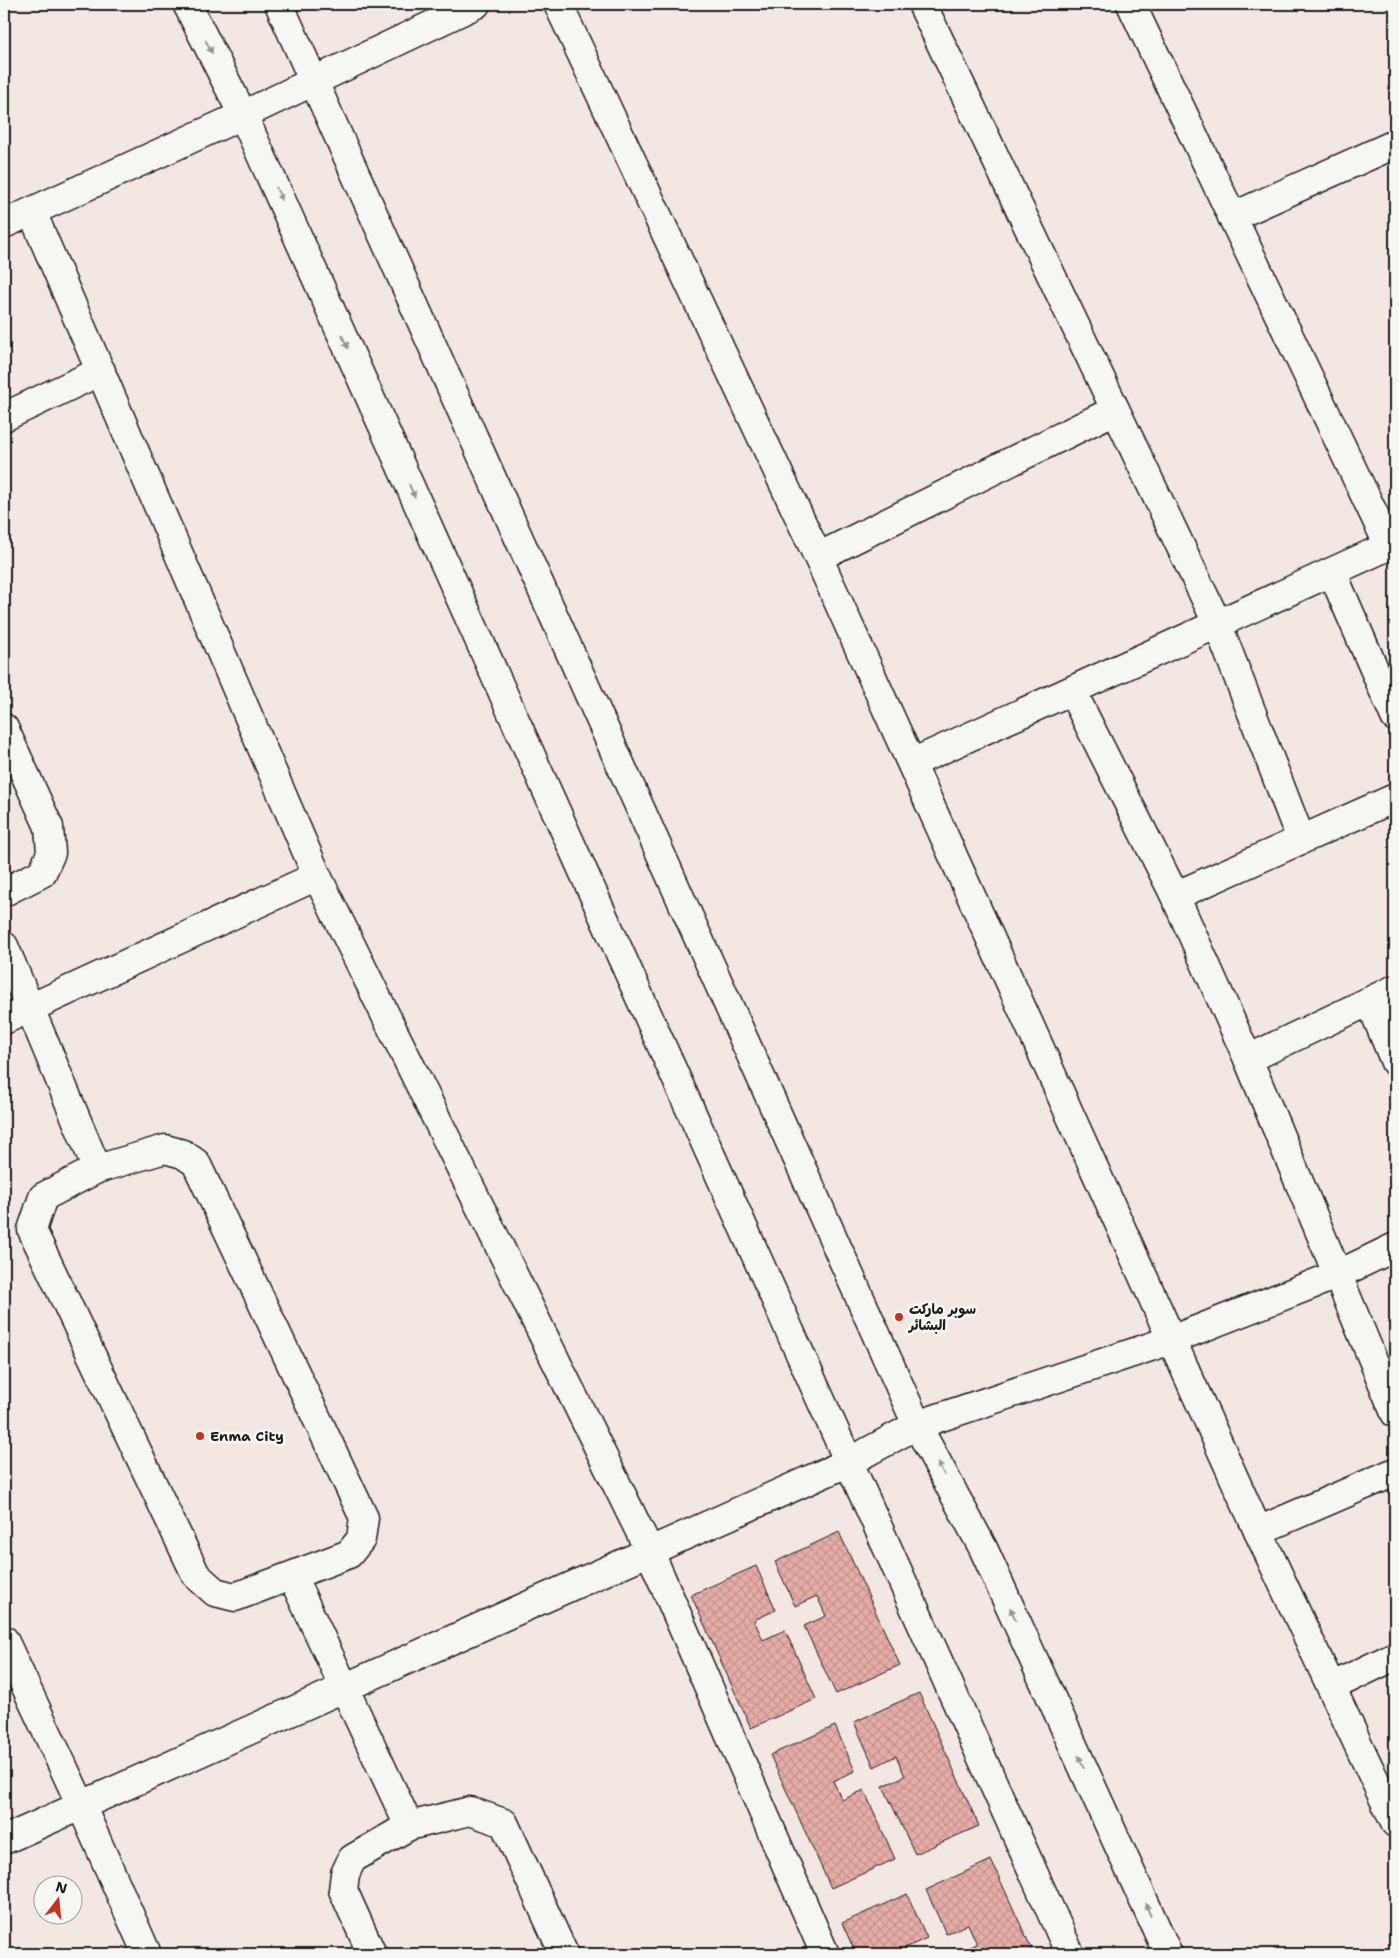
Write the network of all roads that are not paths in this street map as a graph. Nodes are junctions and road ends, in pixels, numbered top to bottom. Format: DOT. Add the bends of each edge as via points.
graph roads {
  1 [pos="187,4"];
  2 [pos="279,4"];
  3 [pos="476,4"];
  4 [pos="558,4"];
  5 [pos="922,4"];
  6 [pos="1131,4"];
  7 [pos="314,79"];
  8 [pos="243,115"];
  9 [pos="1395,144"];
  10 [pos="32,212"];
  11 [pos="1232,217"];
  12 [pos="4,224"];
  13 [pos="101,372"];
  14 [pos="1115,410"];
  15 [pos="4,417"];
  16 [pos="1392,544"];
  17 [pos="818,557"];
  18 [pos="1332,572"];
  19 [pos="1218,625"];
  20 [pos="1072,691"];
  21 [pos="1395,717"];
  22 [pos="4,728"];
  23 [pos="912,763"];
  24 [pos="1395,798"];
  25 [pos="1301,840"];
  26 [pos="317,876"];
  27 [pos="4,892"];
  28 [pos="1175,896"];
  29 [pos="4,946"];
  30 [pos="1395,989"];
  31 [pos="1370,1001"];
  32 [pos="31,1008"];
  33 [pos="4,1020"];
  34 [pos="1248,1058"];
  35 [pos="1395,1062"];
  36 [pos="97,1169"];
  37 [pos="1395,1246"];
  38 [pos="1339,1274"];
  39 [pos="1171,1340"];
  40 [pos="1395,1413"];
  41 [pos="917,1425"];
  42 [pos="847,1463"];
  43 [pos="1395,1472"];
  44 [pos="1258,1531"];
  45 [pos="649,1550"];
  46 [pos="292,1576"];
  47 [pos="4,1640"];
  48 [pos="1395,1656"];
  49 [pos="345,1687"];
  50 [pos="1331,1687"];
  51 [pos="81,1805"];
  52 [pos="1395,1824"];
  53 [pos="409,1826"];
  54 [pos="4,1840"];
  55 [pos="146,1954"];
  56 [pos="372,1954"];
  57 [pos="564,1954"];
  58 [pos="826,1954"];
  59 [pos="1070,1954"];
  60 [pos="1168,1954"];
  1 -- 8 [label="street, one-way"];
  2 -- 7 [label="street"];
  3 -- 7 [label="street"];
  4 -- 17 [label="street"];
  5 -- 14 [label="street"];
  6 -- 11 [label="street"];
  7 -- 8 [label="street"];
  7 -- 41 [label="street"];
  8 -- 10 [label="street"];
  8 -- 42 [label="street, one-way"];
  9 -- 11 [label="street"];
  10 -- 12 [label="street"];
  10 -- 13 [label="street"];
  11 -- 16 [label="street"];
  13 -- 15 [label="street"];
  13 -- 26 [label="street"];
  14 -- 17 [label="street"];
  14 -- 19 [label="street"];
  16 -- 18 [label="street"];
  17 -- 23 [label="street"];
  18 -- 19 [label="street"];
  18 -- 21 [label="street"];
  19 -- 20 [label="street"];
  19 -- 25 [label="street"];
  20 -- 23 [label="street"];
  20 -- 28 [label="street"];
  22 -- 27 [label="street" via="49,826 51,853 42,873"];
  23 -- 39 [label="street"];
  24 -- 25 [label="street"];
  25 -- 28 [label="street"];
  26 -- 32 [label="street"];
  26 -- 45 [label="street"];
  28 -- 34 [label="street"];
  29 -- 32 [label="street"];
  30 -- 31 [label="street"];
  31 -- 34 [label="street"];
  31 -- 35 [label="street"];
  32 -- 33 [label="street"];
  32 -- 36 [label="street"];
  34 -- 38 [label="street"];
  36 -- 46 [label="street" via="43,1197 32,1230 196,1575 215,1592 235,1598"];
  36 -- 46 [label="street" via="165,1149 183,1154 196,1163 364,1518 361,1539 349,1554"];
  37 -- 38 [label="street"];
  38 -- 39 [label="street"];
  38 -- 40 [label="street"];
  39 -- 41 [label="street"];
  39 -- 44 [label="street"];
  41 -- 42 [label="street"];
  60 -- 41 [label="street, one-way" via="983,1548"];
  42 -- 45 [label="street"];
  42 -- 59 [label="street"];
  43 -- 44 [label="street"];
  44 -- 50 [label="street"];
  45 -- 49 [label="street"];
  45 -- 58 [label="street"];
  46 -- 49 [label="street"];
  47 -- 51 [label="street"];
  48 -- 50 [label="street"];
  49 -- 51 [label="street"];
  49 -- 53 [label="street"];
  50 -- 52 [label="street"];
  51 -- 54 [label="street"];
  51 -- 55 [label="street"];
  53 -- 56 [label="street" via="352,1859 345,1874 343,1890"];
  53 -- 57 [label="street" via="470,1811 504,1823"];
}
